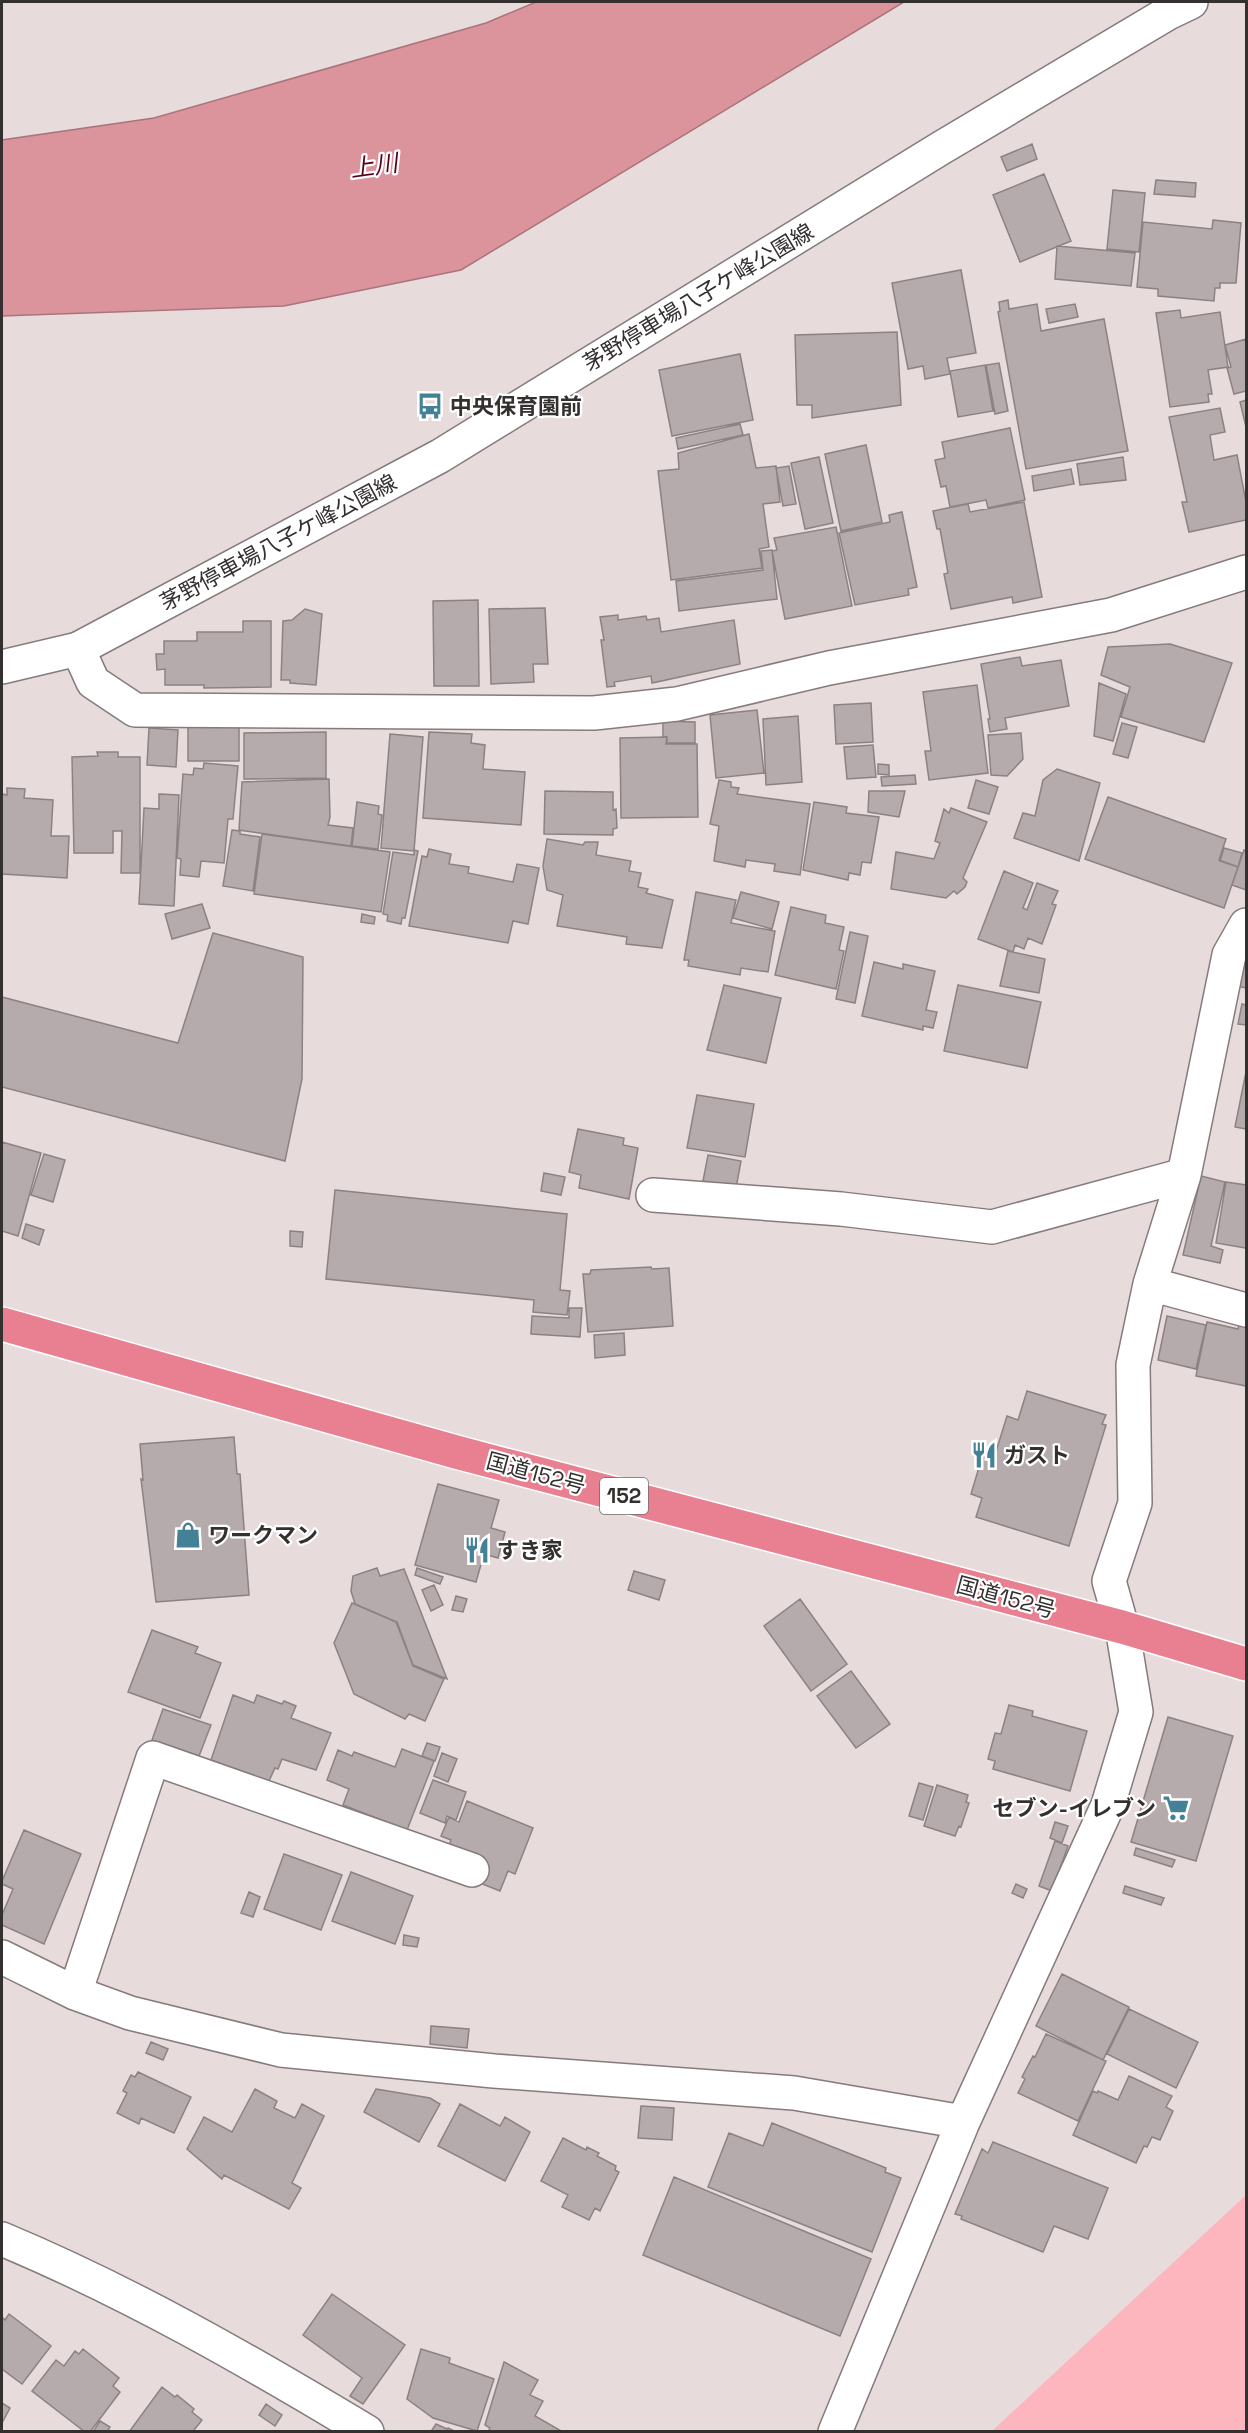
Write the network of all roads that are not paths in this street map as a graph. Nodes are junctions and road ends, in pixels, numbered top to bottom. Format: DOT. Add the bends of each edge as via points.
graph roads {
  1 [pos="1191,2"];
  2 [pos="1246,572"];
  3 [pos="78,649"];
  4 [pos="2,667"];
  5 [pos="1246,925"];
  6 [pos="1184,1175"];
  7 [pos="653,1195"];
  8 [pos="1150,1284"];
  9 [pos="1246,1310"];
  10 [pos="2,1324"];
  11 [pos="1122,1627"];
  12 [pos="1246,1664"];
  13 [pos="472,1869"];
  14 [pos="2,1957"];
  15 [pos="75,1993"];
  16 [pos="963,2122"];
  17 [pos="2,2239"];
  18 [pos="367,2432"];
  19 [pos="835,2432"];
  1 -- 3 [label="street, 茅野停車場八子ケ峰公園線" via="951,142 440,456"];
  2 -- 3 [label="street" via="1111,615 829,668 677,704 594,712 135,711 93,682"];
  3 -- 4 [label="street, 茅野停車場八子ケ峰公園線"];
  5 -- 6 [label="street" via="1229,955"];
  6 -- 7 [label="street" via="992,1227 842,1209"];
  6 -- 8 [label="street"];
  8 -- 9 [label="street"];
  8 -- 11 [label="street" via="1133,1365 1135,1503 1109,1581"];
  10 -- 11 [label="highway, 国道152号 / 152" via="456,1452"];
  11 -- 12 [label="highway, 国道152号 / 152"];
  11 -- 16 [label="street" via="1136,1713 1108,1805"];
  13 -- 15 [label="street" via="153,1758"];
  14 -- 15 [label="street"];
  15 -- 16 [label="street" via="130,2013 281,2050 494,2072 794,2092"];
  16 -- 19 [label="street"];
  17 -- 18 [label="street" via="60,2264 241,2357"];
}
